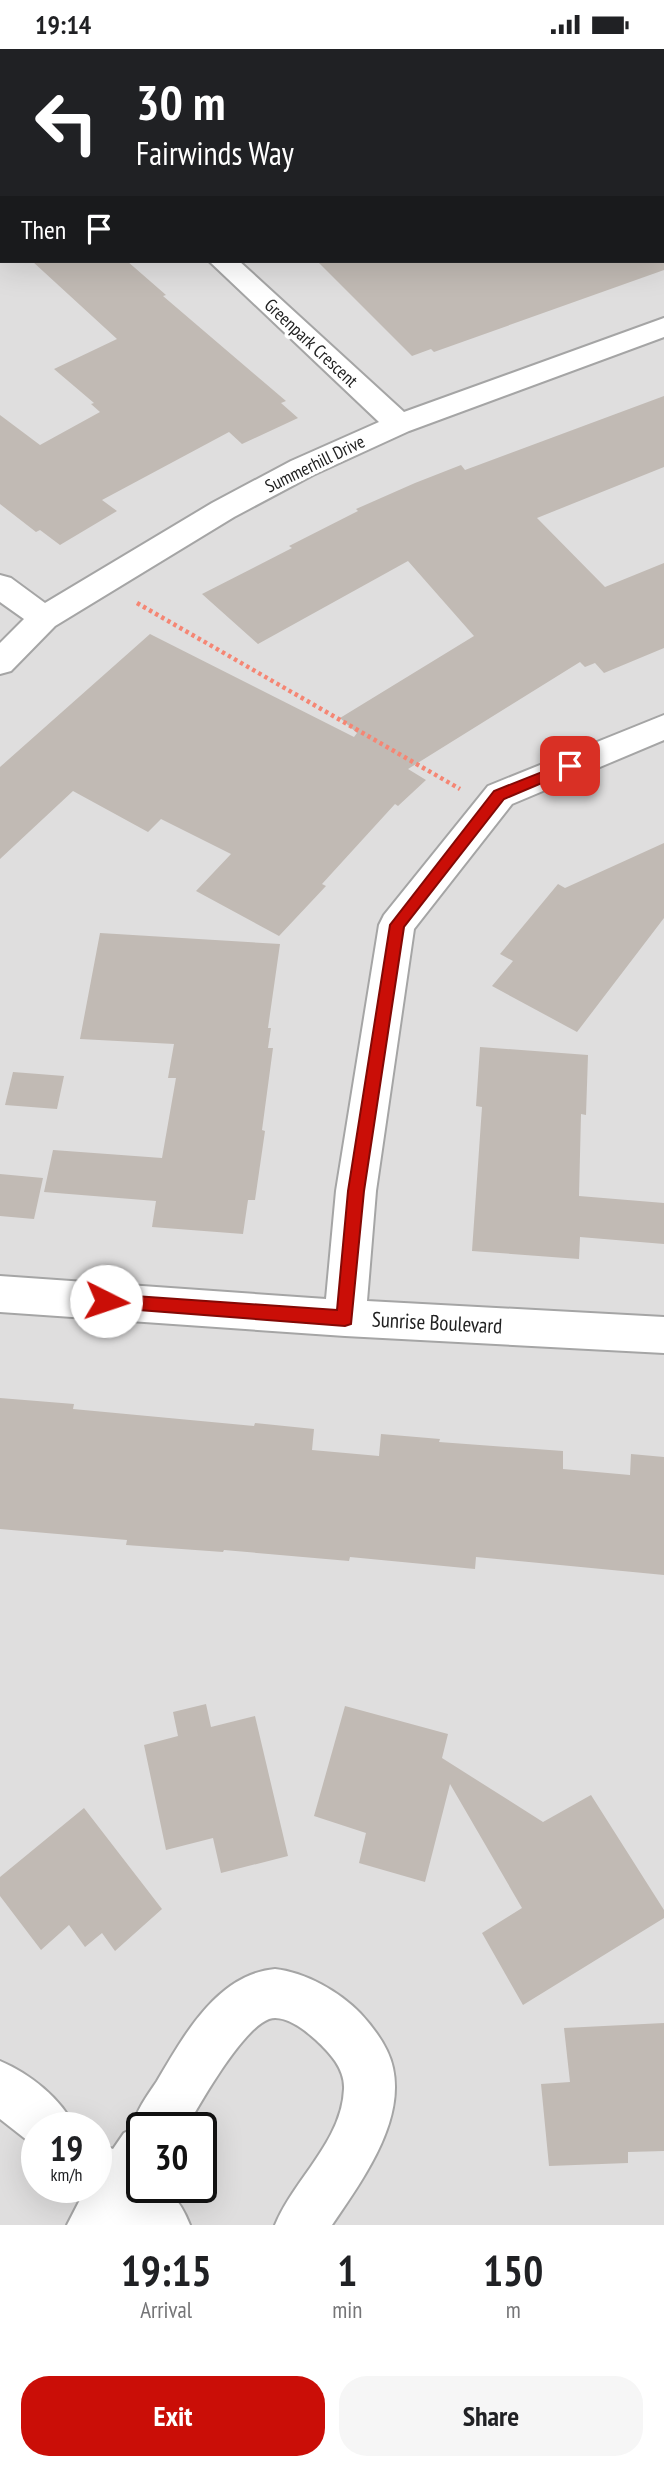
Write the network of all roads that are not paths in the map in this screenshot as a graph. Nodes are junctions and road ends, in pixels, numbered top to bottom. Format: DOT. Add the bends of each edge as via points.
graph roads {
  1 [pos="225,263"];
  2 [pos="664,327"];
  3 [pos="400,424"];
  4 [pos="0,586"];
  5 [pos="44,618"];
  6 [pos="0,663"];
  7 [pos="664,727"];
  8 [pos="0,1294"];
  9 [pos="345,1318"];
  10 [pos="664,1335"];
  11 [pos="0,2086"];
  12 [pos="31,2112"];
  13 [pos="168,2112"];
  14 [pos="112,2183"];
  15 [pos="164,2225"];
  16 [pos="301,2225"];
  1 -- 3 [label="street, Greenpark Crescent"];
  2 -- 3 [label="street, Summerhill Drive"];
  3 -- 5 [label="street, Summerhill Drive" via="234,504"];
  4 -- 5 [label="street"];
  5 -- 6 [label="street, Summerhill Drive"];
  7 -- 9 [label="street" via="499,795 397,925 356,1191"];
  8 -- 9 [label="street, Sunrise Boulevard"];
  9 -- 10 [label="street, Sunrise Boulevard"];
  11 -- 12 [label="street"];
  13 -- 16 [label="street" via="227,2024 251,2002 267,1994 286,1994 319,2011 346,2035 368,2066 370,2099 358,2135"];
  14 -- 15 [label="street"];
}
